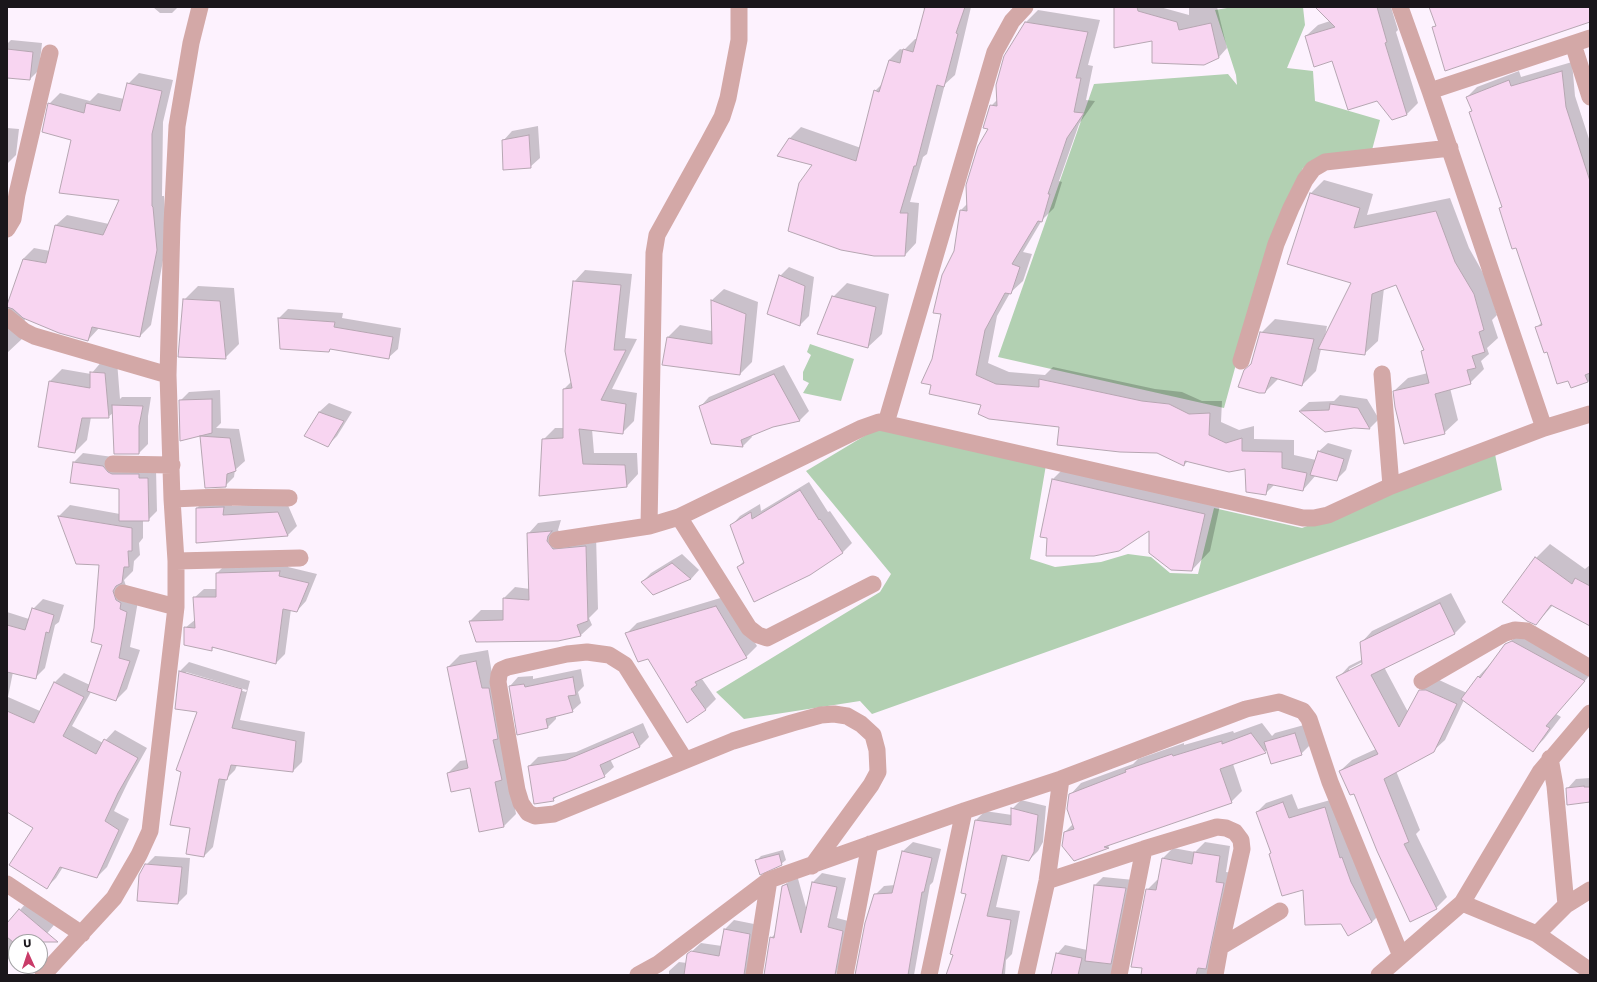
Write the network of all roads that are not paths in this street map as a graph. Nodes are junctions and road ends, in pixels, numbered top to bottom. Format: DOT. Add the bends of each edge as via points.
graph roads {
  1 [pos="200,7"];
  2 [pos="740,7"];
  3 [pos="1025,7"];
  4 [pos="1400,7"];
  5 [pos="1590,38"];
  6 [pos="1573,44"];
  7 [pos="50,53"];
  8 [pos="1430,91"];
  9 [pos="1590,96"];
  10 [pos="1450,148"];
  11 [pos="7,229"];
  12 [pos="7,316"];
  13 [pos="1241,362"];
  14 [pos="1382,374"];
  15 [pos="168,375"];
  16 [pos="1590,414"];
  17 [pos="886,423"];
  18 [pos="1544,428"];
  19 [pos="113,464"];
  20 [pos="172,465"];
  21 [pos="1391,486"];
  22 [pos="289,498"];
  23 [pos="172,499"];
  24 [pos="679,517"];
  25 [pos="649,526"];
  26 [pos="557,540"];
  27 [pos="300,558"];
  28 [pos="176,561"];
  29 [pos="873,584"];
  30 [pos="123,593"];
  31 [pos="176,608"];
  32 [pos="1590,668"];
  33 [pos="1422,681"];
  34 [pos="1590,713"];
  35 [pos="1550,758"];
  36 [pos="685,760"];
  37 [pos="1061,779"];
  38 [pos="964,811"];
  39 [pos="870,844"];
  40 [pos="1144,849"];
  41 [pos="812,866"];
  42 [pos="769,880"];
  43 [pos="1047,881"];
  44 [pos="7,884"];
  45 [pos="1590,890"];
  46 [pos="1462,903"];
  47 [pos="1566,905"];
  48 [pos="1280,911"];
  49 [pos="82,934"];
  50 [pos="1537,934"];
  51 [pos="1220,946"];
  52 [pos="1401,956"];
  53 [pos="657,970"];
  54 [pos="1590,971"];
  55 [pos="43,975"];
  56 [pos="638,975"];
  57 [pos="754,975"];
  58 [pos="845,975"];
  59 [pos="929,975"];
  60 [pos="1026,975"];
  61 [pos="1119,975"];
  62 [pos="1215,975"];
  63 [pos="1379,975"];
  1 -- 15 [label="street" via="177,126"];
  2 -- 25 [label="street" via="739,40 726,105 708,144 657,235 654,253"];
  3 -- 17 [label="street" via="1012,21 995,52"];
  4 -- 8 [label="street"];
  5 -- 6 [label="street"];
  6 -- 8 [label="street"];
  6 -- 9 [label="street"];
  7 -- 11 [label="street" via="13,219"];
  8 -- 10 [label="street"];
  10 -- 13 [label="street" via="1325,162 1313,169 1291,208 1276,244"];
  10 -- 18 [label="street"];
  12 -- 15 [label="street" via="34,336"];
  14 -- 21 [label="street"];
  15 -- 20 [label="street"];
  16 -- 18 [label="street"];
  17 -- 21 [label="street" via="1303,518 1328,515"];
  17 -- 24 [label="street" via="874,423 862,428"];
  18 -- 21 [label="street"];
  19 -- 20 [label="street"];
  20 -- 23 [label="street"];
  22 -- 23 [label="street"];
  23 -- 28 [label="street"];
  24 -- 25 [label="street"];
  24 -- 29 [label="street" via="749,628 766,638"];
  25 -- 26 [label="street"];
  27 -- 28 [label="street"];
  28 -- 31 [label="street"];
  30 -- 31 [label="street"];
  31 -- 49 [label="street" via="150,831 114,898"];
  32 -- 33 [label="street" via="1527,632 1515,630 1505,633"];
  34 -- 35 [label="street"];
  35 -- 46 [label="street"];
  35 -- 47 [label="street"];
  36 -- 36 [label="street" via="625,665 609,655 587,652 567,654 501,670 498,682 517,790 521,803 535,816 554,814"];
  36 -- 41 [label="street" via="733,741 821,715 847,716 861,724 873,735 878,772"];
  37 -- 38 [label="street"];
  37 -- 43 [label="street"];
  37 -- 52 [label="street" via="1263,704 1279,702 1303,711 1309,719 1330,782"];
  38 -- 39 [label="street"];
  38 -- 59 [label="street"];
  39 -- 41 [label="street"];
  39 -- 58 [label="street"];
  40 -- 43 [label="street"];
  40 -- 51 [label="street" via="1217,827 1235,832 1241,840 1242,848"];
  40 -- 61 [label="street"];
  41 -- 42 [label="street"];
  42 -- 53 [label="street"];
  42 -- 57 [label="street"];
  43 -- 60 [label="street"];
  44 -- 49 [label="street"];
  45 -- 47 [label="street"];
  46 -- 50 [label="street"];
  46 -- 52 [label="street"];
  47 -- 50 [label="street"];
  48 -- 51 [label="street"];
  49 -- 55 [label="street"];
  50 -- 54 [label="street"];
  51 -- 62 [label="street"];
  52 -- 63 [label="street"];
  53 -- 56 [label="street"];
}
